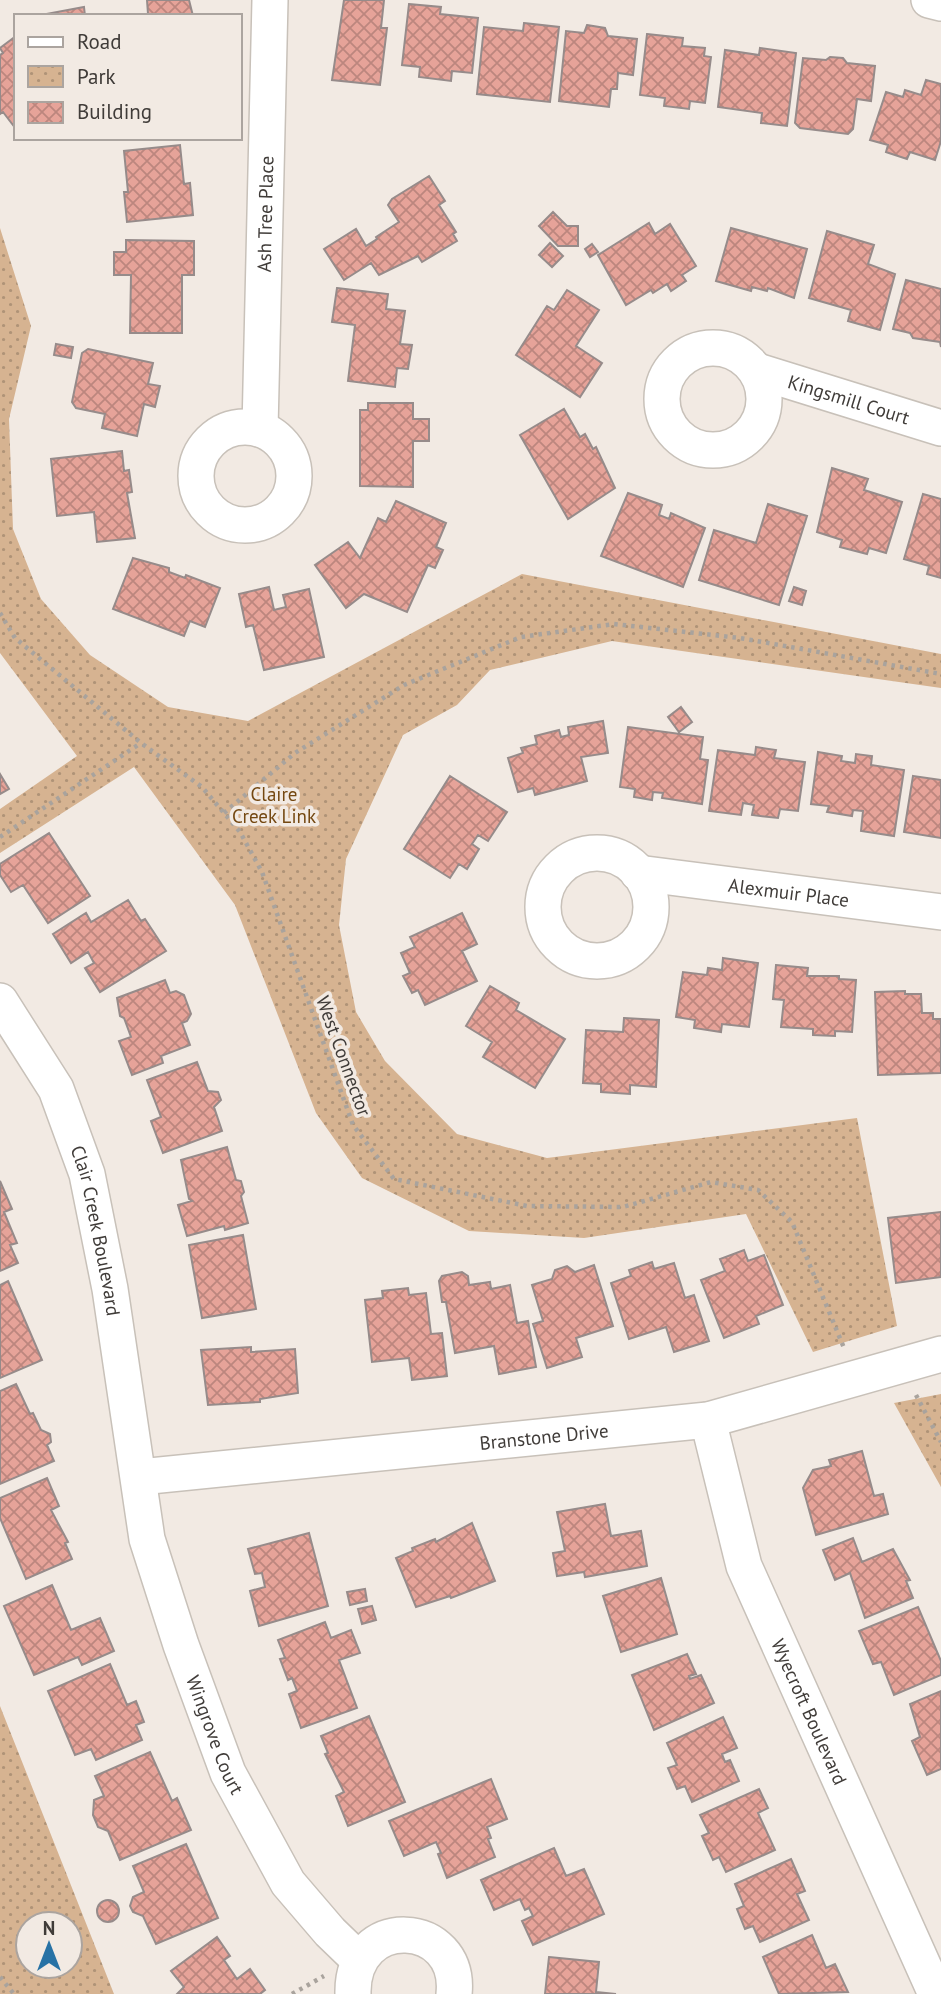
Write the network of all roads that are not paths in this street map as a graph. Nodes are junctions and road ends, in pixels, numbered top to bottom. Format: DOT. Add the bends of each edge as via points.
graph roads {
  1 [pos="270,0"];
  2 [pos="929,0"];
  3 [pos="941,4"];
  4 [pos="757,371"];
  5 [pos="941,428"];
  6 [pos="260,429"];
  7 [pos="638,873"];
  8 [pos="941,912"];
  9 [pos="0,1001"];
  10 [pos="941,1354"];
  11 [pos="708,1420"];
  12 [pos="140,1477"];
  13 [pos="359,1960"];
  14 [pos="353,1994"];
  15 [pos="454,1994"];
  16 [pos="936,1994"];
  1 -- 6 [label="street, Ash Tree Place"];
  2 -- 3 [label="street"];
  4 -- 5 [label="street, Kingsmill Court"];
  7 -- 8 [label="street, Alexmuir Place"];
  9 -- 12 [label="street, Clair Creek Boulevard" via="56,1088 87,1174"];
  10 -- 11 [label="street, Branstone Drive"];
  11 -- 12 [label="street, Branstone Drive"];
  11 -- 16 [label="street, Wyecroft Boulevard" via="744,1566"];
  12 -- 13 [label="street, Wingrove Court" via="148,1539 228,1773 288,1883"];
  13 -- 14 [label="street" via="352,1977"];
  13 -- 15 [label="street" via="371,1945 387,1936 410,1934 428,1940 452,1966"];
}
